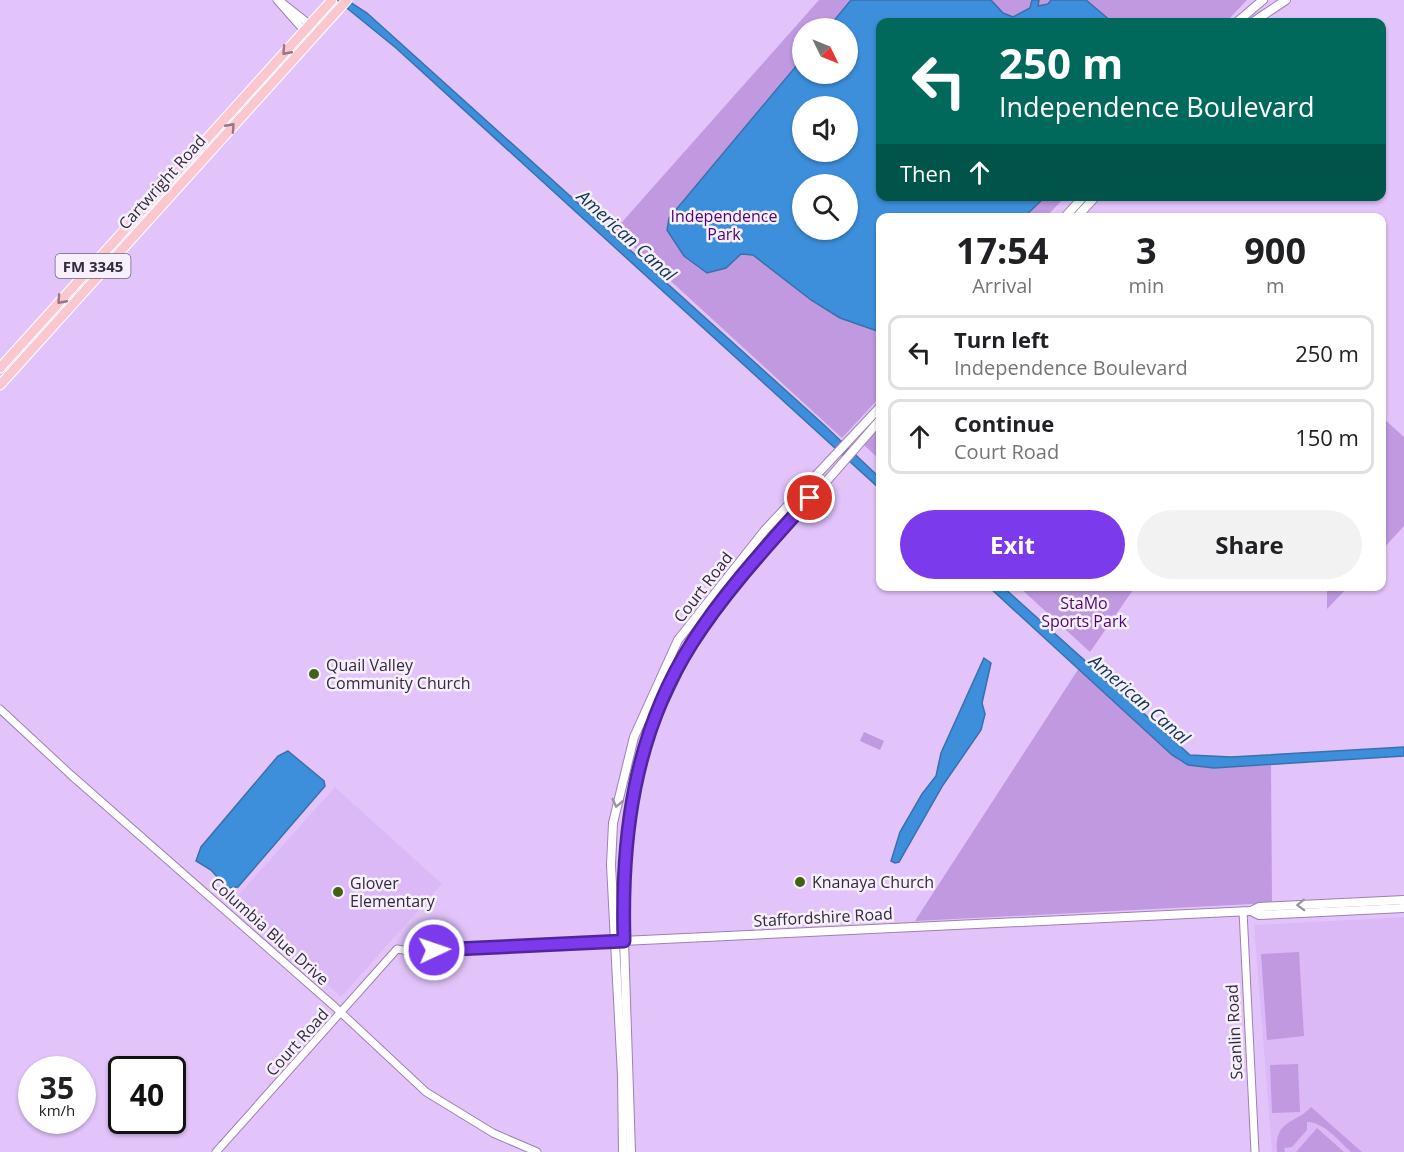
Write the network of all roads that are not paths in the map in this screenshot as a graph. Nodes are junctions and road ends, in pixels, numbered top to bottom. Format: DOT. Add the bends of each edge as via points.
graph roads {
  1 [pos="278,0"];
  2 [pos="347,0"];
  3 [pos="1263,0"];
  4 [pos="1286,0"];
  5 [pos="331,1"];
  6 [pos="1242,18"];
  7 [pos="1259,18"];
  8 [pos="311,31"];
  9 [pos="253,96"];
  10 [pos="1079,201"];
  11 [pos="1091,201"];
  12 [pos="1069,213"];
  13 [pos="1081,213"];
  14 [pos="30,334"];
  15 [pos="39,341"];
  16 [pos="0,368"];
  17 [pos="0,385"];
  18 [pos="876,413"];
  19 [pos="876,423"];
  20 [pos="864,432"];
  21 [pos="651,696"];
  22 [pos="662,701"];
  23 [pos="0,709"];
  24 [pos="1404,900"];
  25 [pos="1404,908"];
  26 [pos="1247,911"];
  27 [pos="624,941"];
  28 [pos="614,942"];
  29 [pos="397,949"];
  30 [pos="341,1012"];
  31 [pos="626,1076"];
  32 [pos="216,1152"];
  33 [pos="537,1152"];
  34 [pos="623,1152"];
  35 [pos="631,1152"];
  36 [pos="1255,1152"];
  1 -- 8 [label="street"];
  2 -- 8 [label="main road, Cartwright Road / FM 3345"];
  3 -- 6 [label="main road"];
  4 -- 7 [label="main road"];
  5 -- 8 [label="main road, Cartwright Road / FM 3345"];
  8 -- 9 [label="main road, Cartwright Road / FM 3345"];
  9 -- 14 [label="main road, Cartwright Road / FM 3345, one-way"];
  15 -- 9 [label="main road, Cartwright Road / FM 3345, one-way"];
  10 -- 12 [label="main road"];
  11 -- 13 [label="main road"];
  14 -- 15 [label="main road"];
  14 -- 16 [label="main road, Cartwright Road / FM 3345"];
  15 -- 17 [label="main road, Cartwright Road / FM 3345"];
  18 -- 20 [label="main road, Court Road"];
  19 -- 20 [label="main road, Court Road"];
  20 -- 21 [label="main road, Court Road" via="849,441 765,530 678,640"];
  20 -- 22 [label="main road, Court Road" via="856,448 721,602 691,645"];
  21 -- 22 [label="main road"];
  21 -- 28 [label="main road, Court Road, one-way" via="634,737 613,823"];
  22 -- 27 [label="main road, Court Road" via="647,739 627,829"];
  23 -- 30 [label="street, Columbia Blue Drive"];
  24 -- 26 [label="main road, Staffordshire Road, one-way" via="1259,907"];
  25 -- 26 [label="main road, Staffordshire Road" via="1259,915"];
  26 -- 27 [label="main road, Staffordshire Road"];
  26 -- 36 [label="street, Scanlin Road"];
  27 -- 28 [label="main road, Staffordshire Road"];
  27 -- 31 [label="main road, Court Road"];
  28 -- 29 [label="street, Staffordshire Road"];
  28 -- 31 [label="main road, Court Road"];
  29 -- 30 [label="street, Court Road"];
  30 -- 32 [label="street, Court Road"];
  30 -- 33 [label="street, Columbia Blue Drive" via="426,1092 493,1133"];
  31 -- 34 [label="main road"];
  31 -- 35 [label="main road"];
}
